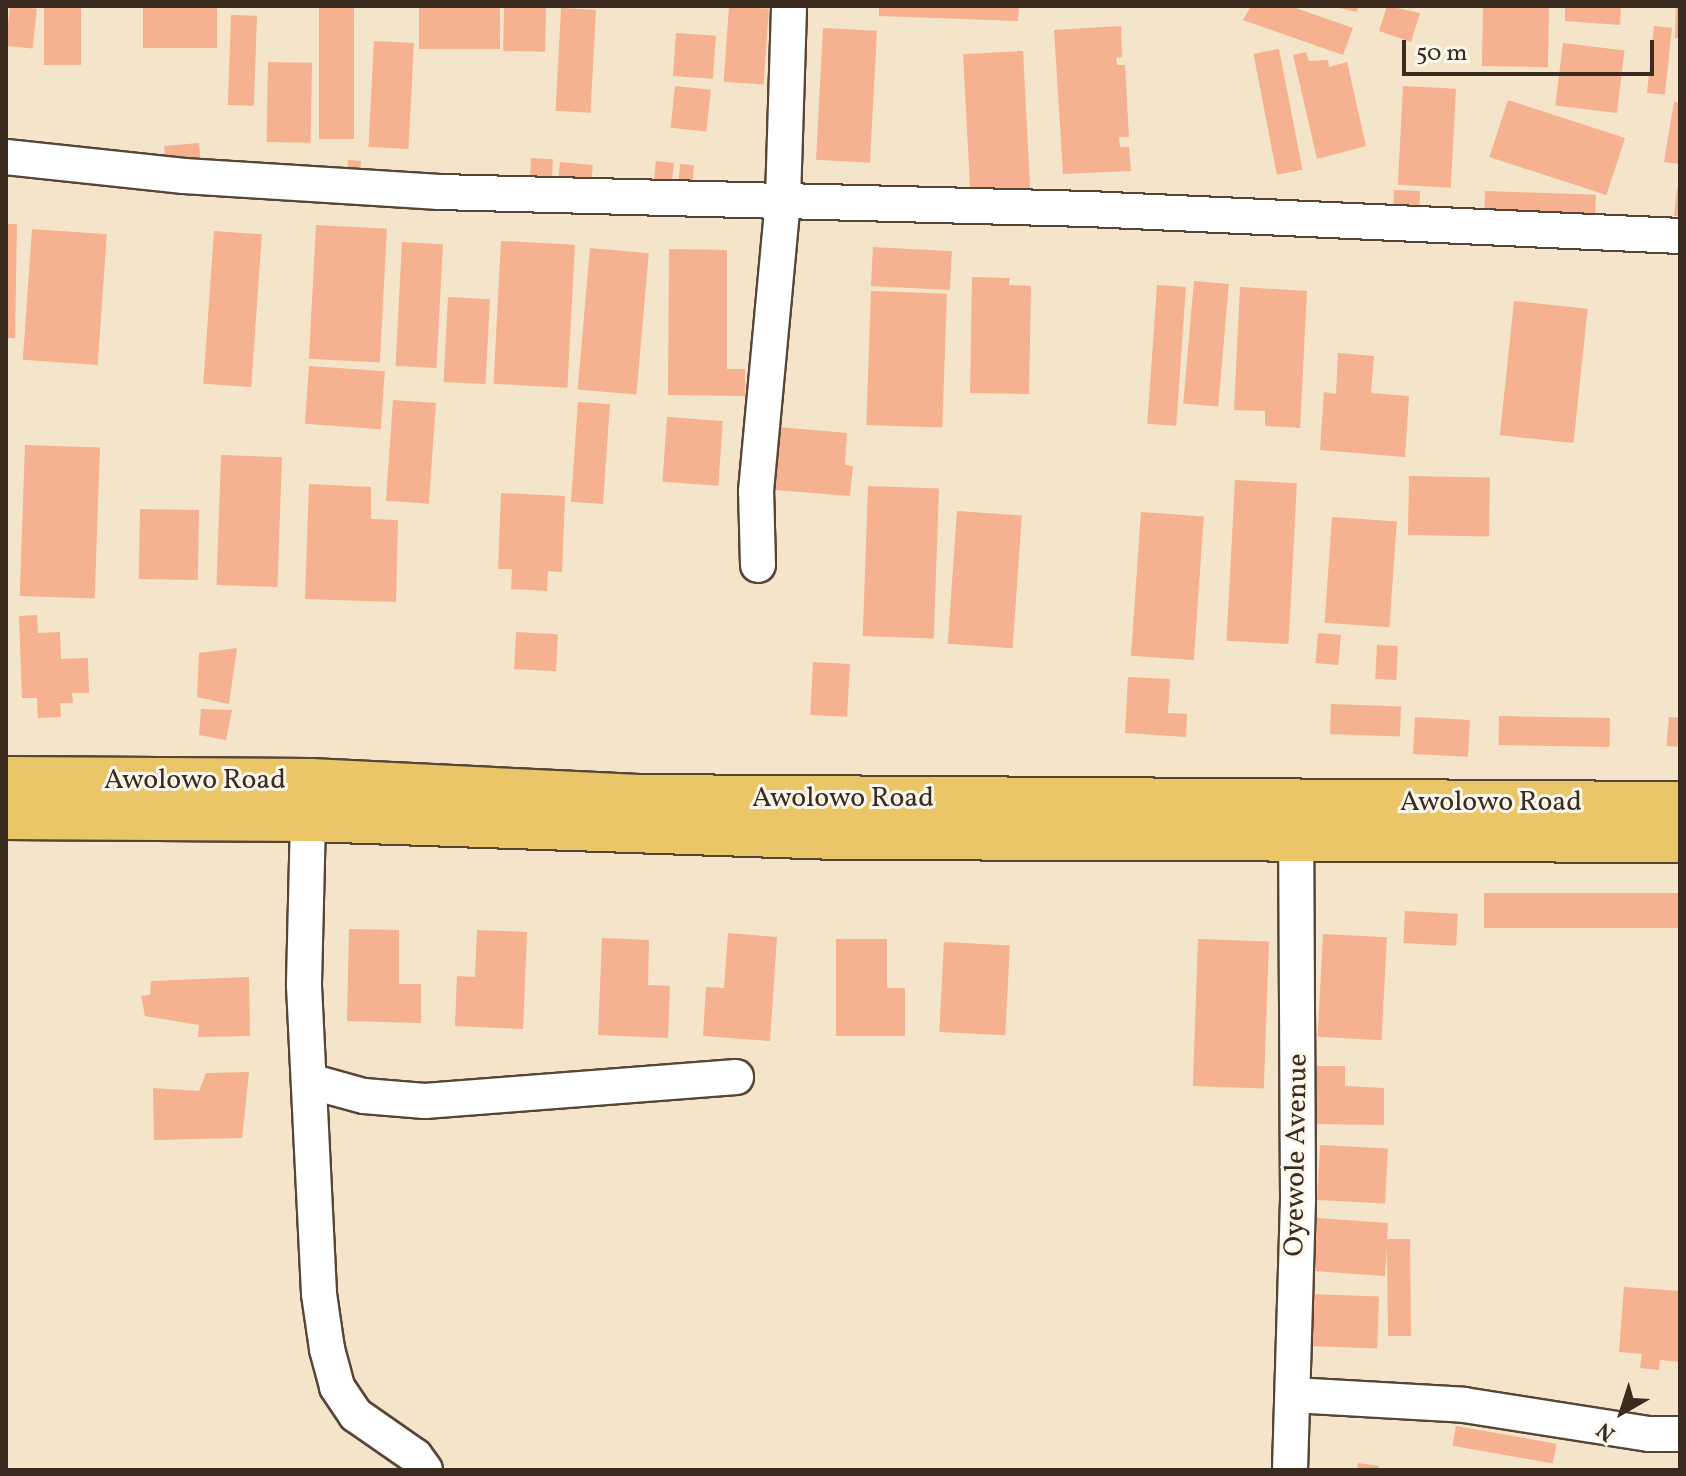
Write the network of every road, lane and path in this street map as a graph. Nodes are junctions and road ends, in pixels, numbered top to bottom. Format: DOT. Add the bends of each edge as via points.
graph roads {
  1 [pos="789,6"];
  2 [pos="6,157"];
  3 [pos="783,199"];
  4 [pos="1680,236"];
  5 [pos="758,565"];
  6 [pos="6,779"];
  7 [pos="1680,804"];
  8 [pos="6,817"];
  9 [pos="308,819"];
  10 [pos="1296,840"];
  11 [pos="1680,840"];
  12 [pos="736,1077"];
  13 [pos="309,1081"];
  14 [pos="1293,1395"];
  15 [pos="1680,1434"];
  16 [pos="425,1470"];
  17 [pos="1290,1470"];
  1 -- 3 [label="street"];
  2 -- 3 [label="street" via="184,176 439,192"];
  3 -- 4 [label="street"];
  3 -- 5 [label="street" via="756,491"];
  6 -- 7 [label="main road, Awolowo Road" via="310,781 639,797"];
  8 -- 9 [label="main road, Awolowo Road"];
  9 -- 10 [label="main road, Awolowo Road" via="838,837"];
  9 -- 13 [label="street" via="304,986"];
  10 -- 11 [label="main road, Awolowo Road"];
  10 -- 14 [label="street, Oyewole Avenue" via="1300,937"];
  12 -- 13 [label="street" via="425,1101 364,1096"];
  13 -- 16 [label="street" via="319,1294 337,1387 356,1415 415,1456"];
  14 -- 15 [label="street" via="1464,1405 1649,1434"];
  14 -- 17 [label="street, Oyewole Avenue"];
}
